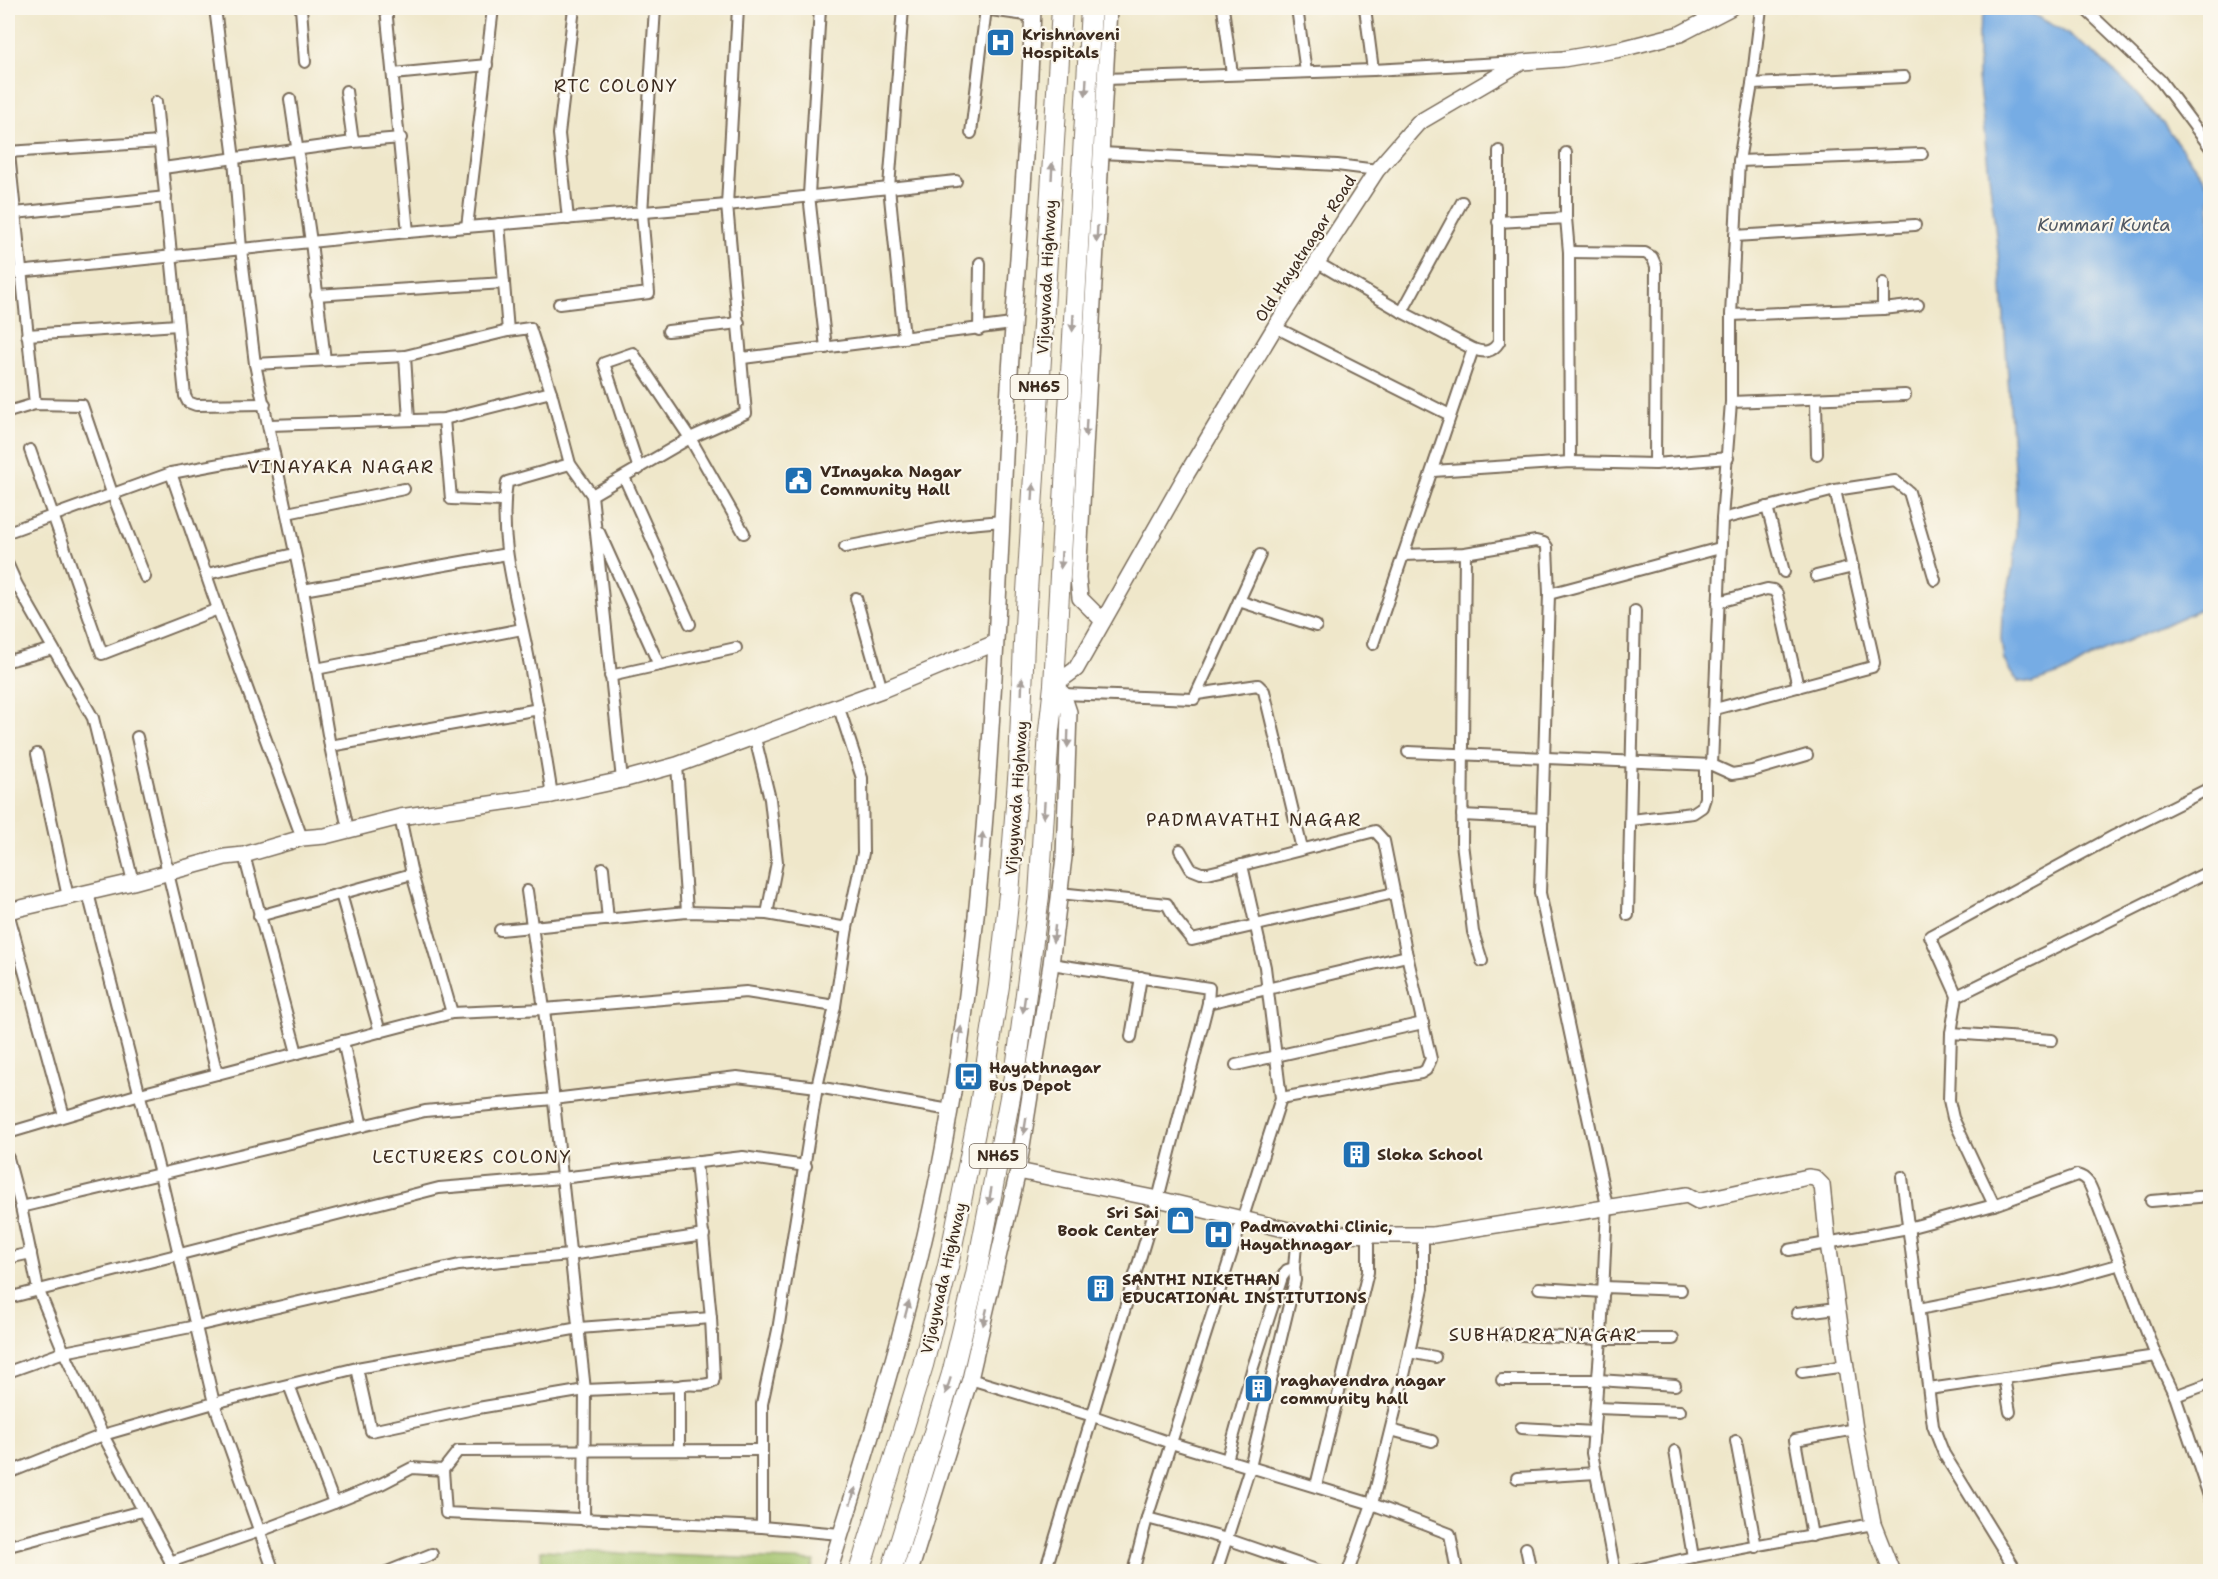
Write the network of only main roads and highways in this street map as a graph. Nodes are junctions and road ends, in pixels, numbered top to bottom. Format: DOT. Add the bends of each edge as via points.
graph roads {
  1 [pos="1062,8"];
  2 [pos="1091,8"];
  3 [pos="898,1445"];
  4 [pos="926,1454"];
  5 [pos="859,1572"];
  6 [pos="891,1572"];
  3 -- 1 [label="highway, Vijaywada Highway / NH65, one-way" via="948,1266 978,1117 1010,894"];
  2 -- 4 [label="highway, Vijaywada Highway / NH65, one-way" via="1084,296 1058,689 1049,731 1039,896 1017,1061 976,1274 952,1374"];
  3 -- 4 [label="highway"];
  3 -- 5 [label="highway, Vijaywada Highway / NH65"];
  4 -- 6 [label="highway, Vijaywada Highway / NH65"];
}
